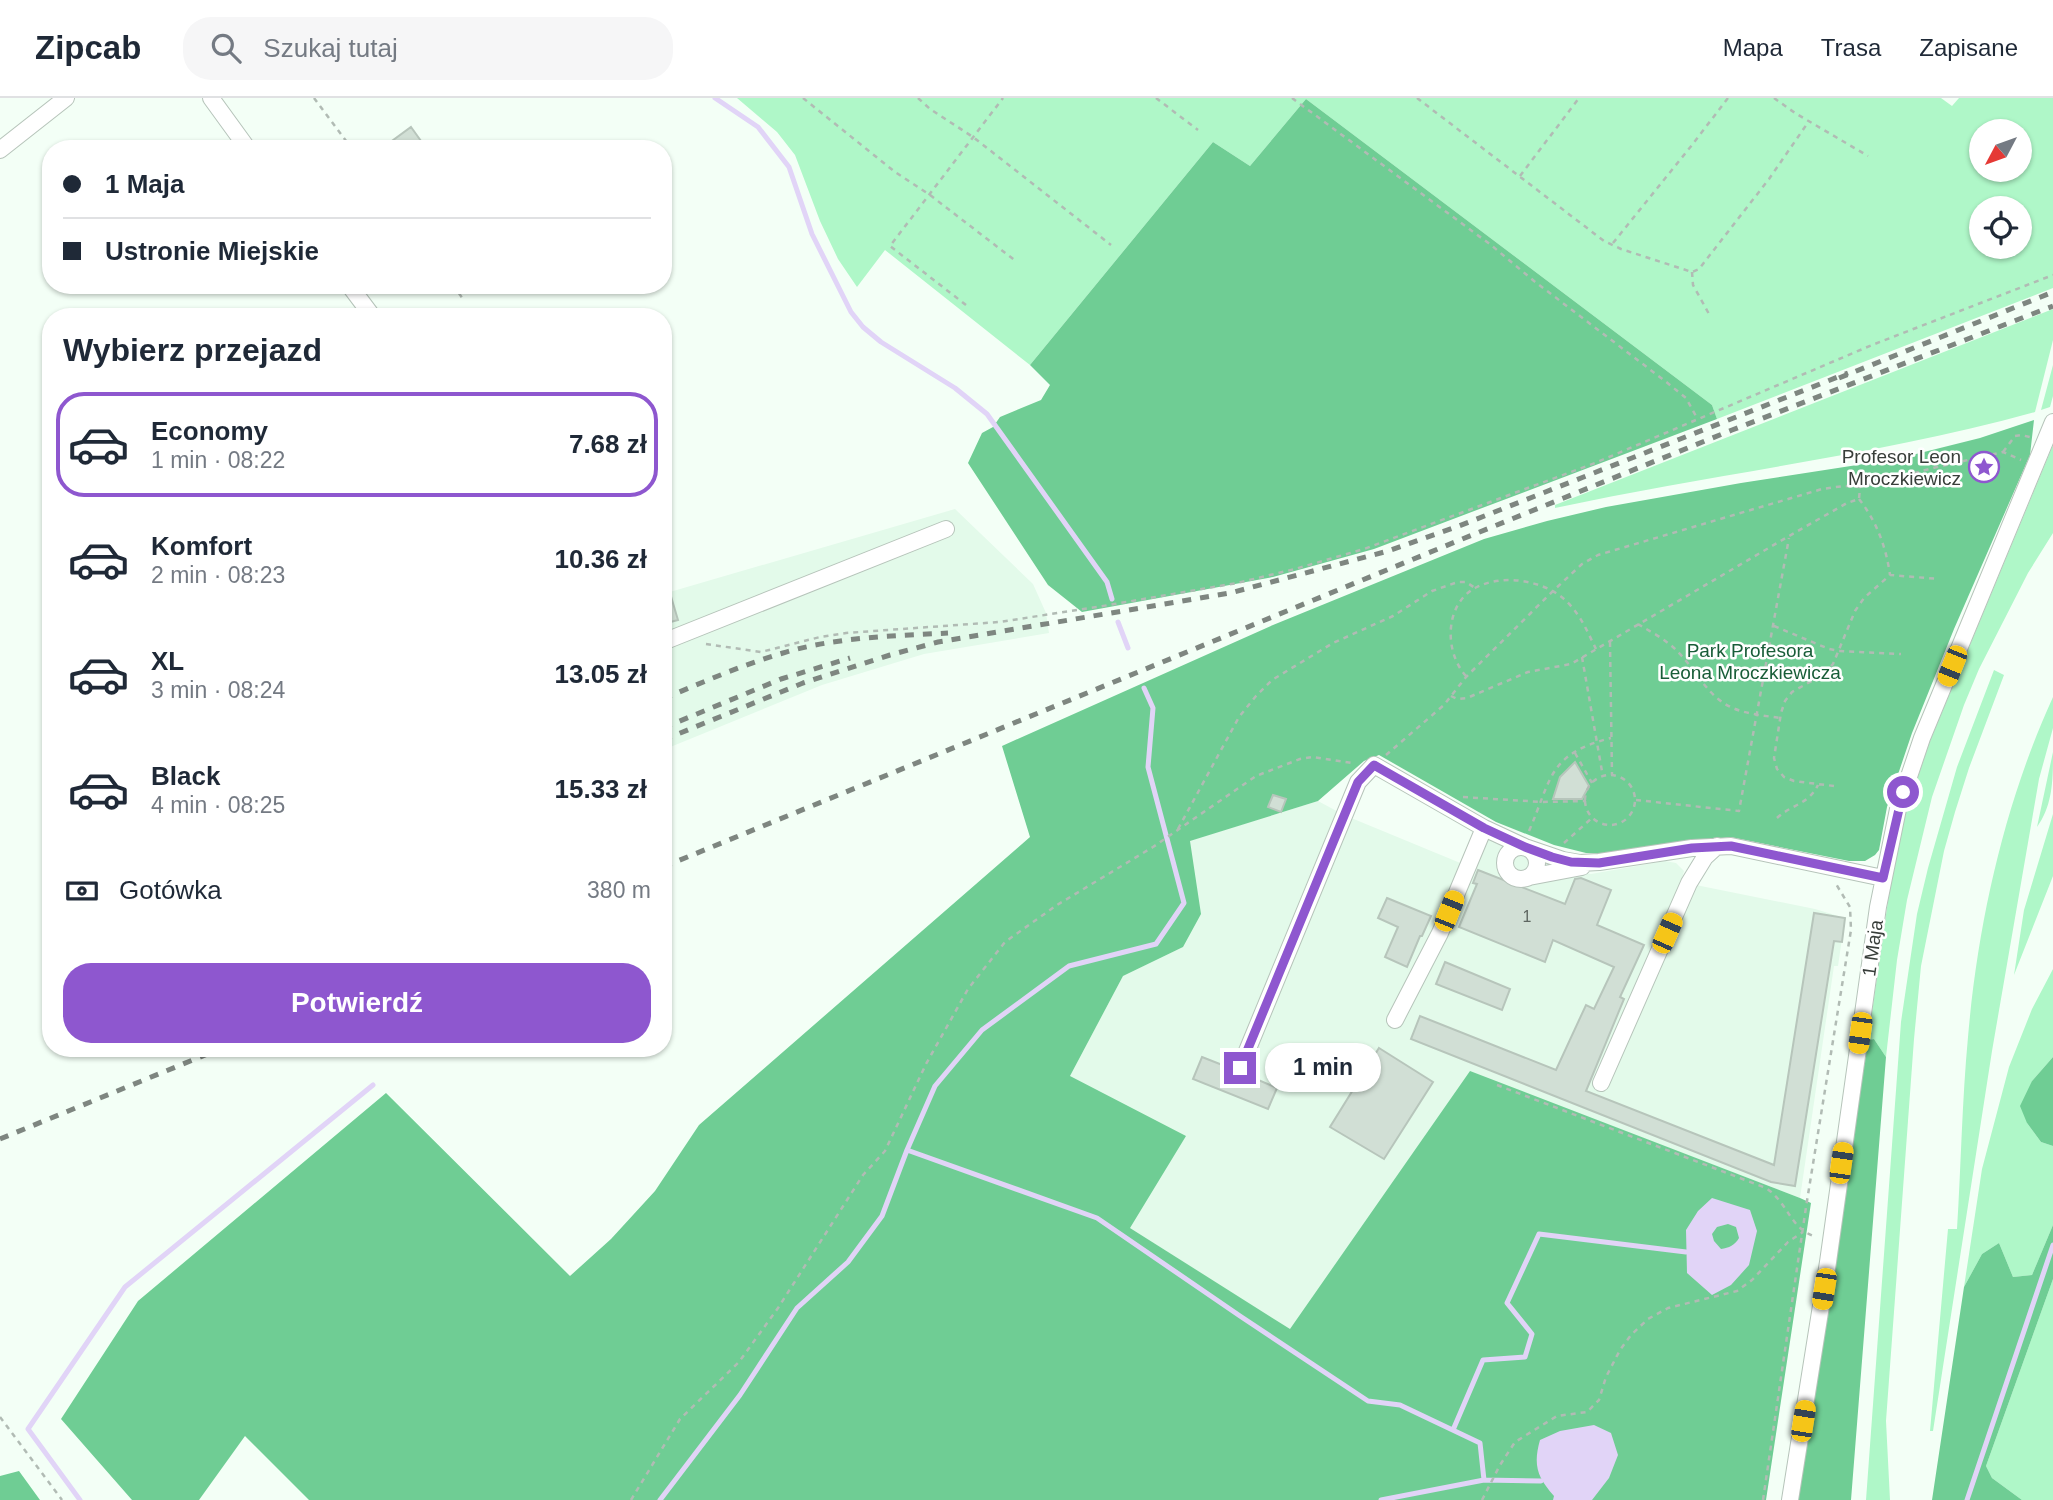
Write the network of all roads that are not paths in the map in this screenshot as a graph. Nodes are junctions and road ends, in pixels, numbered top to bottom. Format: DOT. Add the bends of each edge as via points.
graph roads {
  1 [pos="66,98"];
  2 [pos="211,98"];
  3 [pos="241,140"];
  4 [pos="0,150"];
  5 [pos="2053,422"];
  6 [pos="946,529"];
  7 [pos="672,639"];
  8 [pos="1484,828"];
  9 [pos="1717,846"];
  10 [pos="1525,847"];
  11 [pos="1608,861"];
  12 [pos="1529,877"];
  13 [pos="1883,878"];
  14 [pos="1395,1020"];
  15 [pos="1240,1068"];
  16 [pos="1601,1083"];
  17 [pos="1790,1500"];
  1 -- 4 [label="street"];
  2 -- 3 [label="street"];
  5 -- 13 [label="street, 1 Maja" via="1922,738 1898,810"];
  6 -- 7 [label="street"];
  8 -- 10 [label="street"];
  8 -- 14 [label="street" via="1440,933"];
  8 -- 15 [label="street" via="1374,765 1358,782"];
  9 -- 11 [label="street"];
  9 -- 13 [label="street"];
  9 -- 16 [label="street" via="1689,883"];
  10 -- 11 [label="street" via="1580,863"];
  10 -- 12 [label="street" via="1534,853 1537,864"];
  10 -- 12 [label="street" via="1510,850 1504,865 1513,878"];
  11 -- 12 [label="street"];
  13 -- 17 [label="street, 1 Maja"];
}
